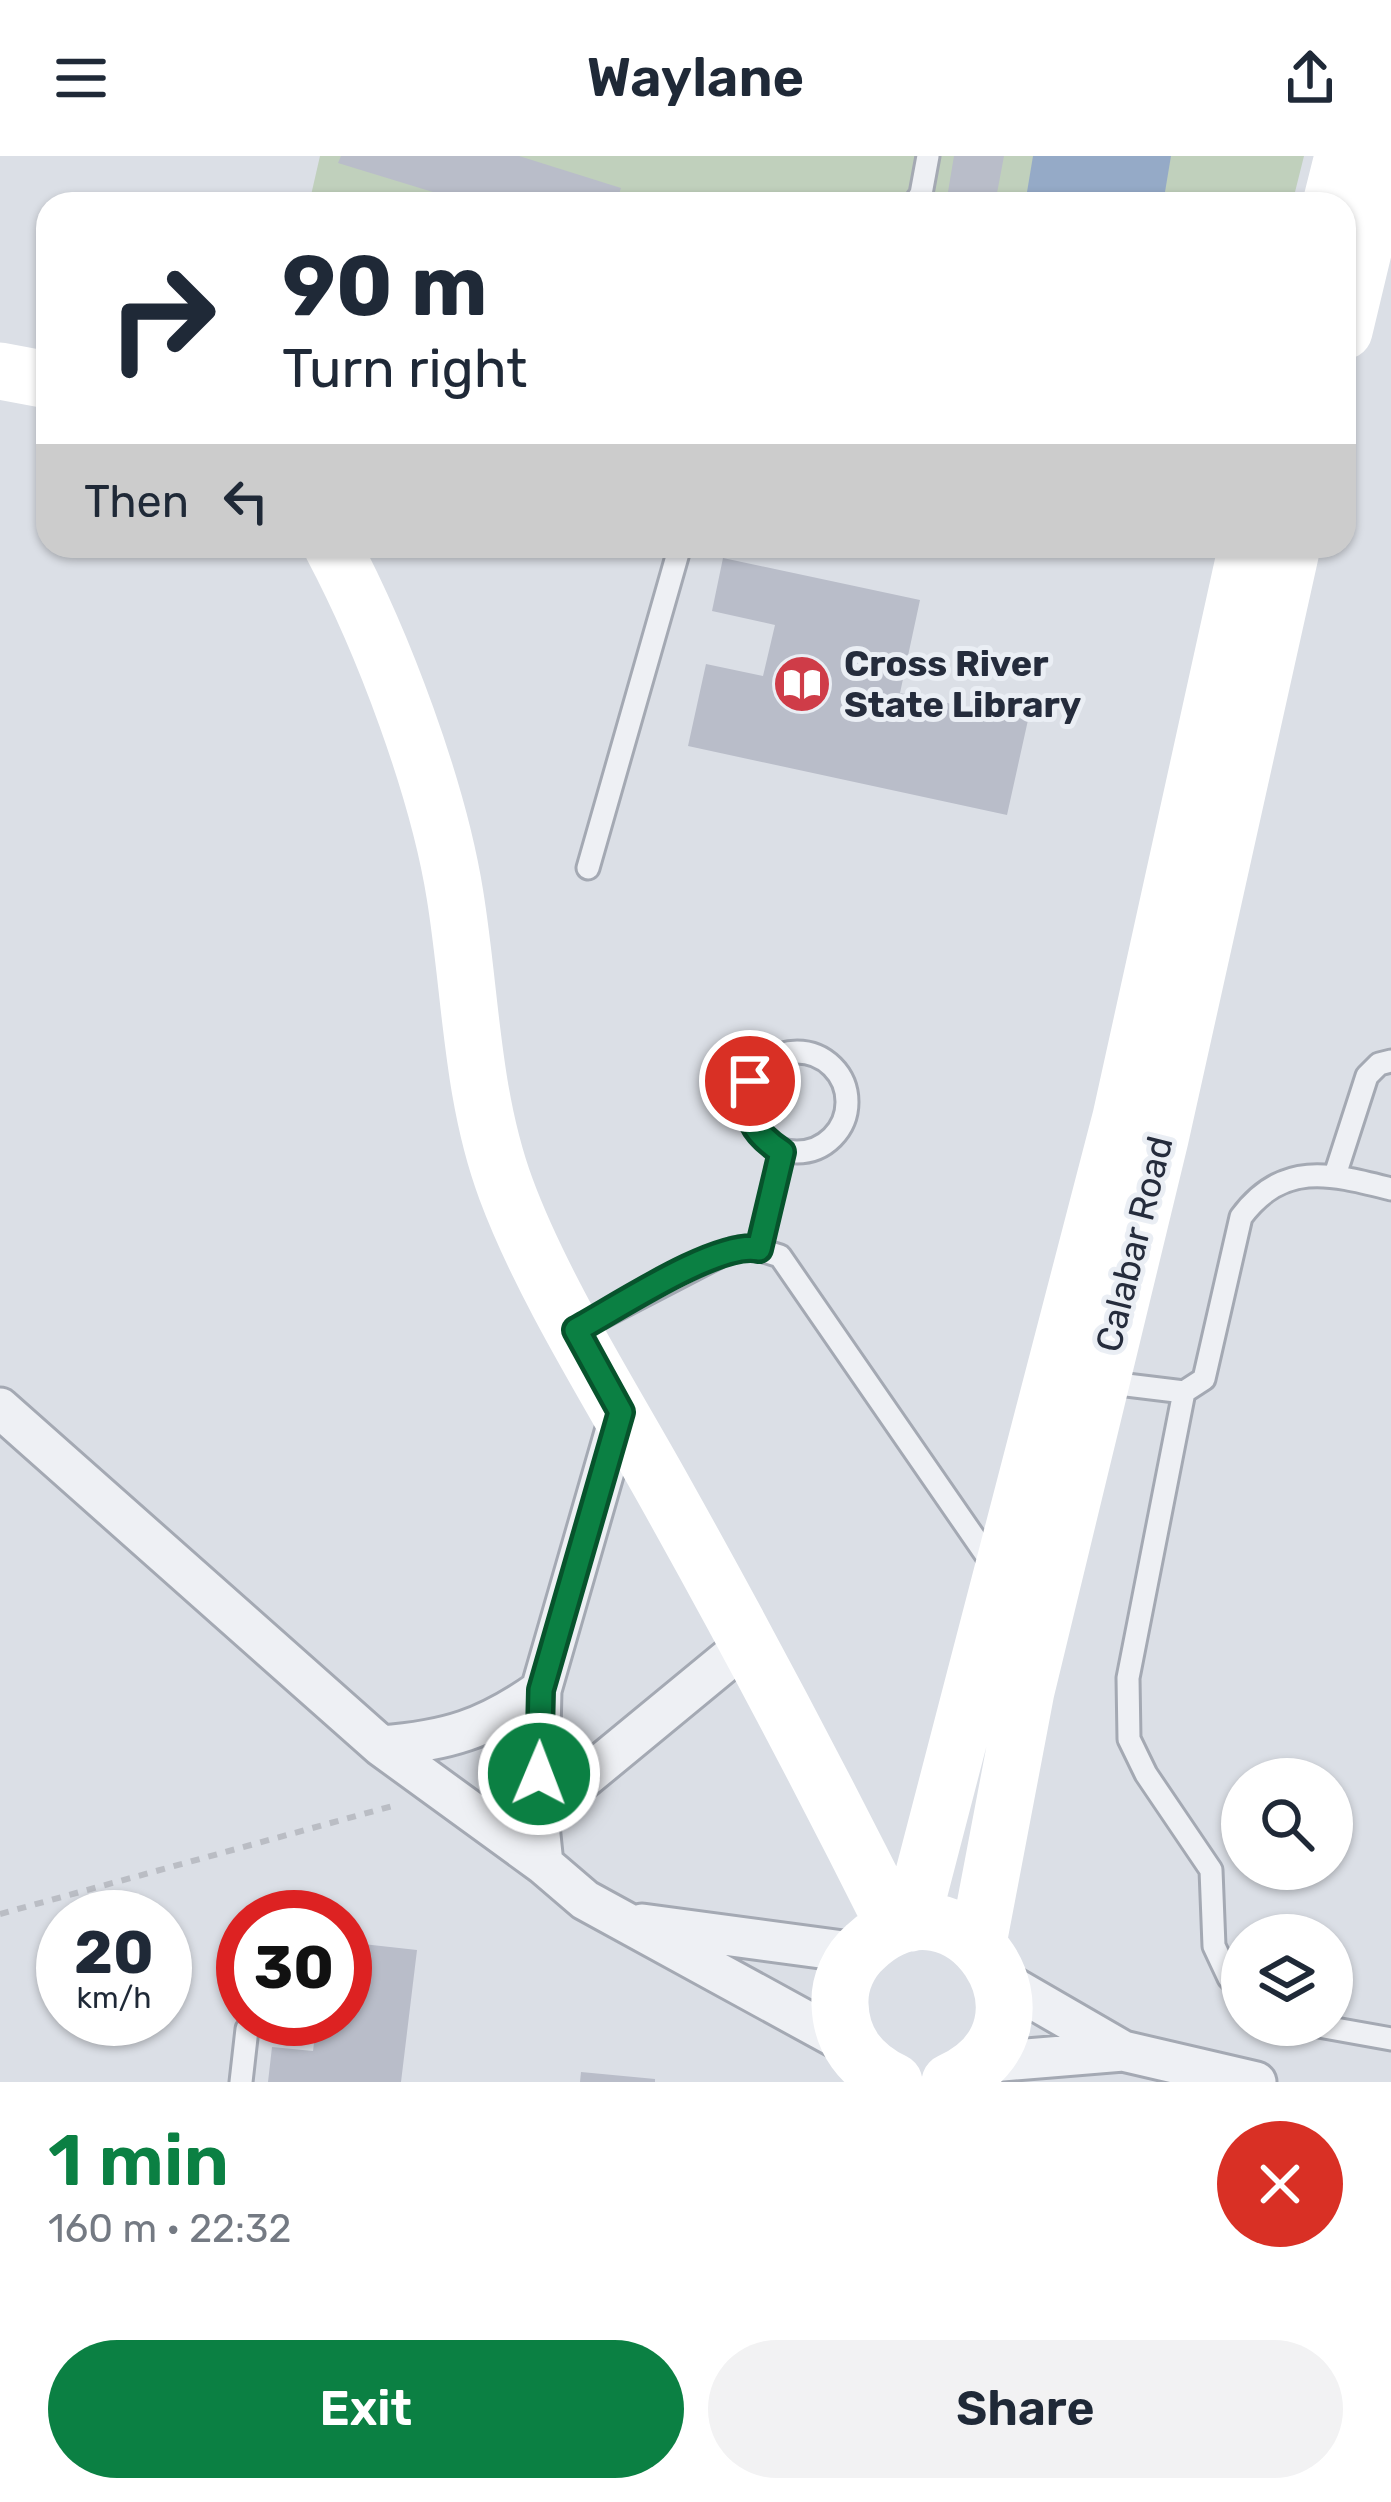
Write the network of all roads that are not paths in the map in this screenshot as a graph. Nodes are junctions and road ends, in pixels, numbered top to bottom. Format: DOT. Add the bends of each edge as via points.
graph roads {
  1 [pos="928,156"];
  2 [pos="1343,156"];
  3 [pos="1386,156"];
  4 [pos="921,192"];
  5 [pos="1334,192"];
  6 [pos="1364,297"];
  7 [pos="0,371"];
  8 [pos="36,378"];
  9 [pos="338,558"];
  10 [pos="677,558"];
  11 [pos="1243,558"];
  12 [pos="1289,558"];
  13 [pos="588,868"];
  14 [pos="1391,1061"];
  15 [pos="782,1152"];
  16 [pos="1335,1175"];
  17 [pos="1391,1190"];
  18 [pos="759,1249"];
  19 [pos="576,1330"];
  20 [pos="1101,1382"];
  21 [pos="1184,1392"];
  22 [pos="0,1408"];
  23 [pos="621,1412"];
  24 [pos="1004,1579"];
  25 [pos="749,1642"];
  26 [pos="541,1690"];
  27 [pos="381,1746"];
  28 [pos="538,1816"];
  29 [pos="543,1864"];
  30 [pos="618,1921"];
  31 [pos="888,1934"];
  32 [pos="1221,1961"];
  33 [pos="990,1962"];
  34 [pos="1353,2032"];
  35 [pos="1391,2039"];
  36 [pos="850,2045"];
  37 [pos="245,2046"];
  38 [pos="1123,2051"];
  39 [pos="964,2073"];
  40 [pos="241,2082"];
  41 [pos="894,2082"];
  42 [pos="1256,2082"];
  1 -- 4 [label="lane"];
  2 -- 5 [label="main road"];
  3 -- 6 [label="main road"];
  7 -- 8 [label="main road"];
  9 -- 19 [label="main road" via="366,610 436,814 478,1082 506,1190"];
  10 -- 13 [label="lane"];
  11 -- 24 [label="main road, Calabar Road" via="1121,1117"];
  12 -- 20 [label="main road, Calabar Road"];
  14 -- 16 [label="lane" via="1367,1076"];
  15 -- 15 [label="lane" via="758,1136 746,1110 750,1081 769,1059 797,1051 825,1059 844,1081 848,1109 836,1136 812,1151"];
  15 -- 18 [label="lane"];
  16 -- 17 [label="lane"];
  16 -- 21 [label="lane" via="1285,1183 1241,1216 1204,1378"];
  18 -- 19 [label="lane" via="707,1261"];
  18 -- 24 [label="lane" via="780,1256"];
  19 -- 23 [label="main road"];
  20 -- 21 [label="lane"];
  20 -- 33 [label="main road, Calabar Road" via="1027,1690"];
  21 -- 32 [label="lane" via="1127,1678 1129,1739 1211,1870"];
  22 -- 27 [label="street"];
  23 -- 25 [label="main road"];
  23 -- 26 [label="street"];
  24 -- 31 [label="main road, Calabar Road"];
  25 -- 28 [label="street"];
  25 -- 31 [label="main road"];
  26 -- 27 [label="street" via="486,1726"];
  26 -- 28 [label="street"];
  27 -- 29 [label="street"];
  28 -- 29 [label="street"];
  29 -- 30 [label="street"];
  30 -- 31 [label="street"];
  30 -- 36 [label="street"];
  31 -- 33 [label="main road" via="958,1930"];
  31 -- 36 [label="main road, Calabar Road" via="839,1997"];
  33 -- 38 [label="street"];
  33 -- 39 [label="main road, Calabar Road" via="1004,2017 991,2050"];
  34 -- 35 [label="lane"];
  36 -- 41 [label="main road"];
  37 -- 40 [label="lane"];
  38 -- 39 [label="street"];
  38 -- 42 [label="street"];
}
